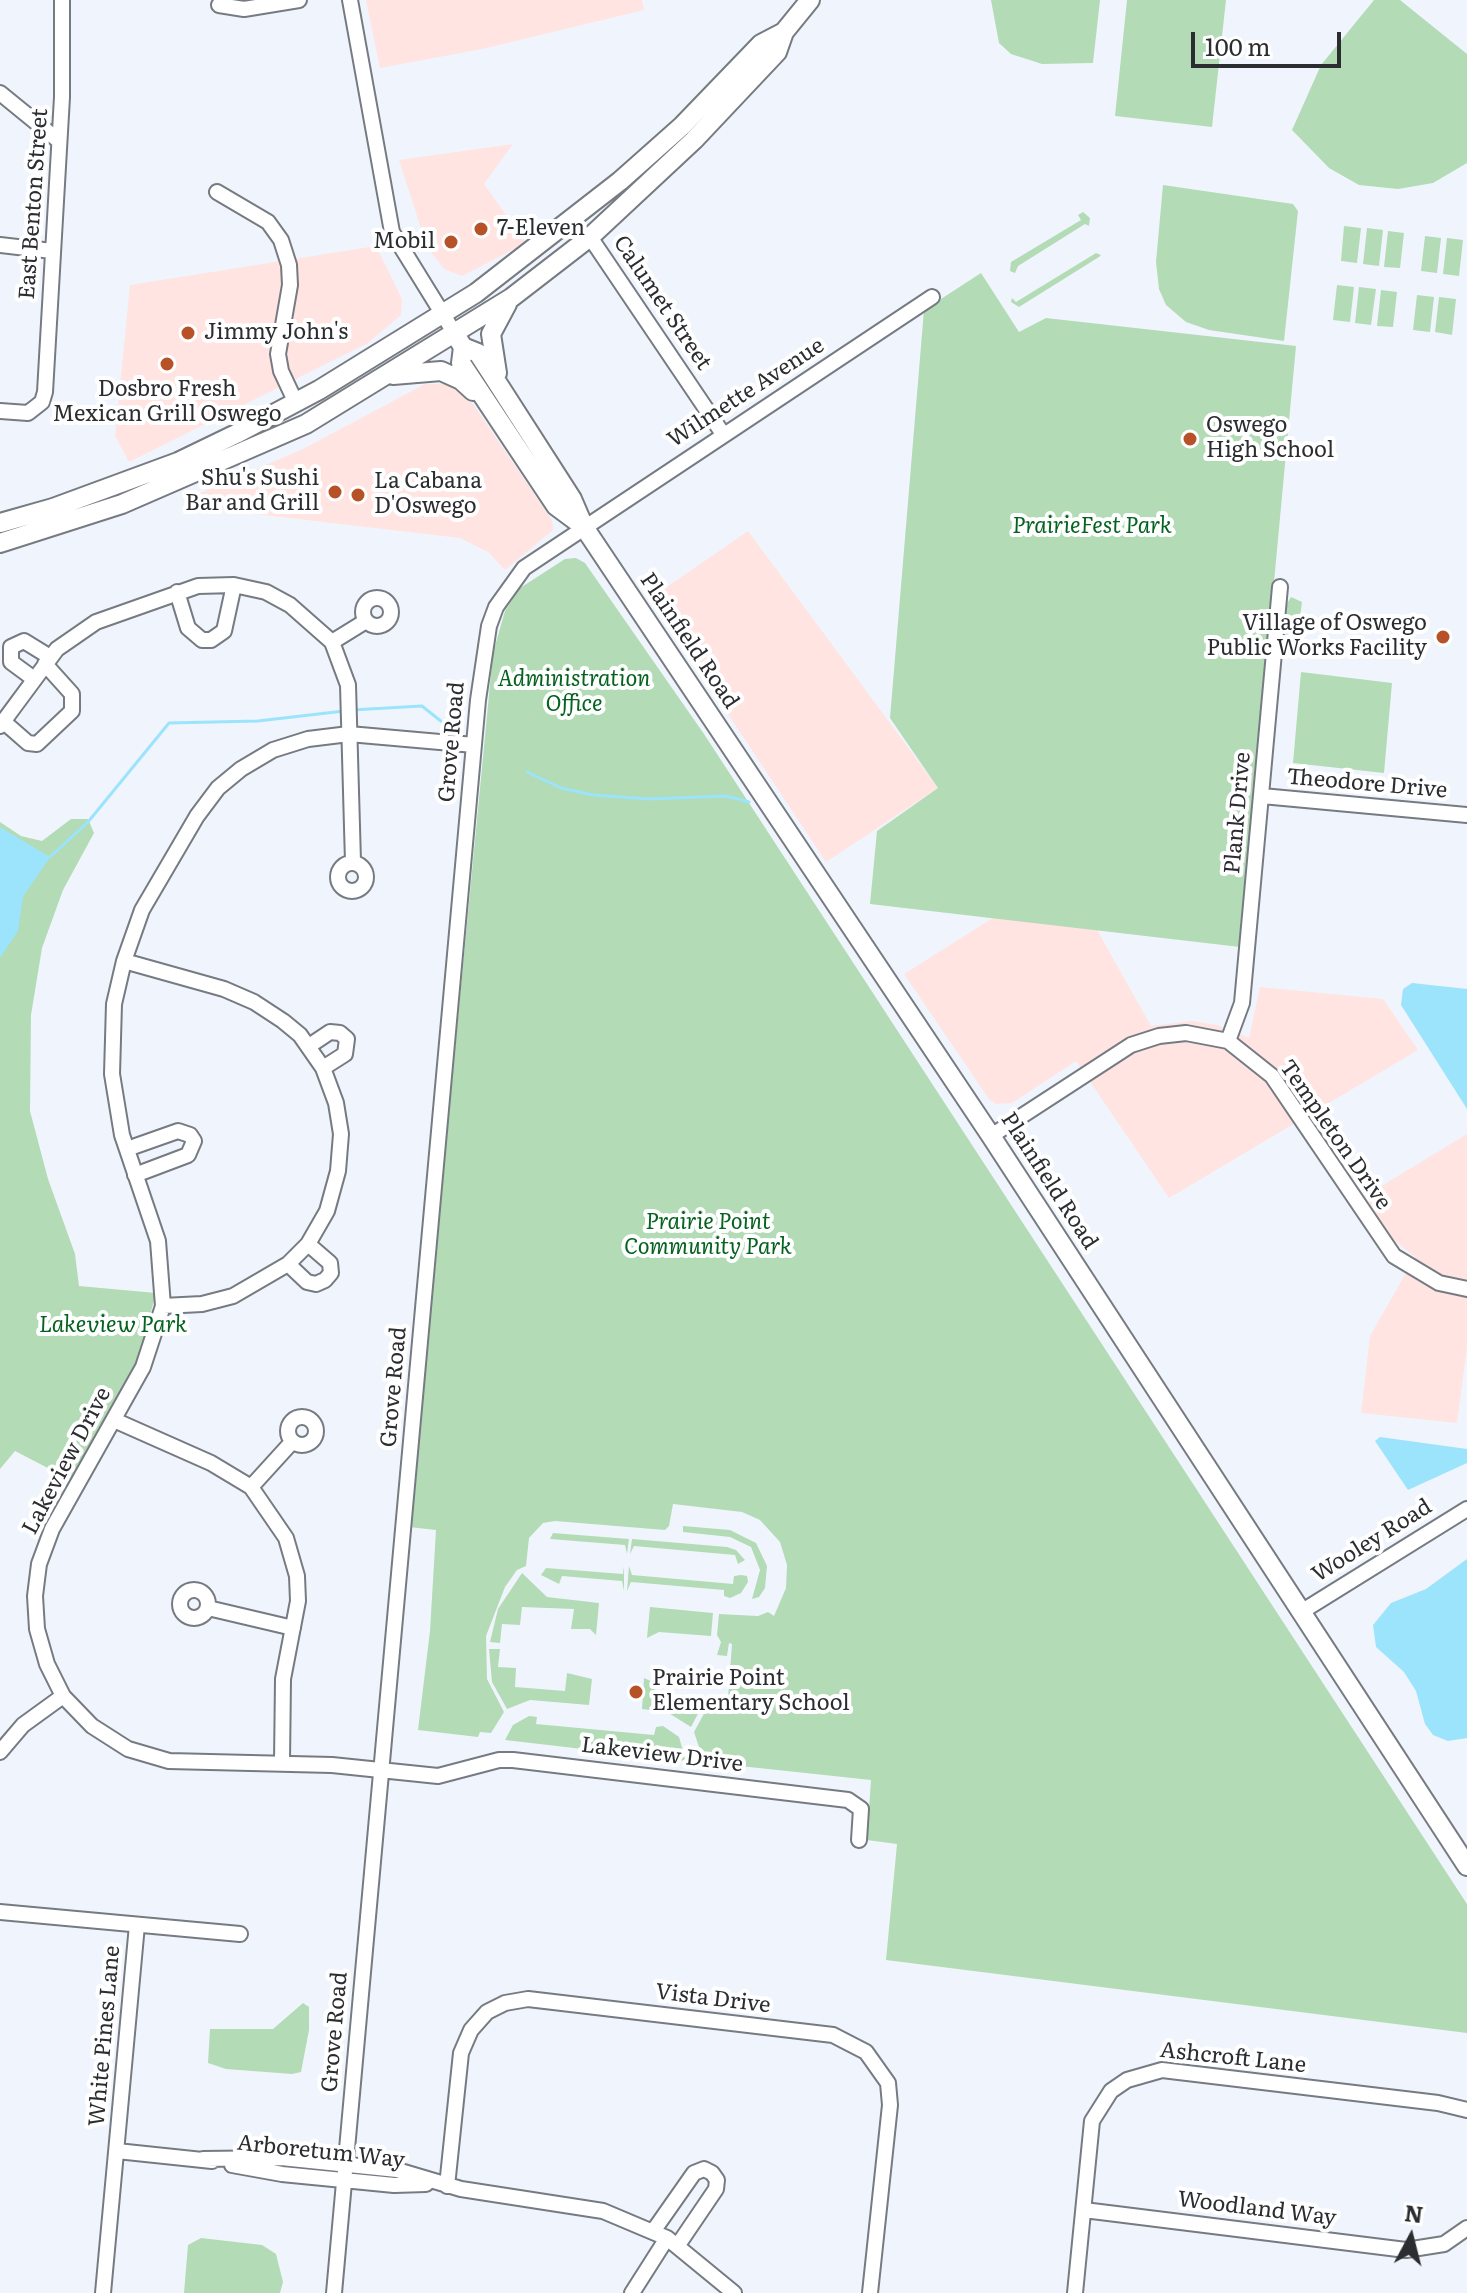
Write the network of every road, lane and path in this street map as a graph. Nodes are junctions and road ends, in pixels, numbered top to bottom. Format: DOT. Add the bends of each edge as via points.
graph roads {
  1 [pos="62,0"];
  2 [pos="299,0"];
  3 [pos="350,0"];
  4 [pos="810,0"];
  5 [pos="219,5"];
  6 [pos="784,32"];
  7 [pos="0,93"];
  8 [pos="59,141"];
  9 [pos="217,192"];
  10 [pos="590,237"];
  11 [pos="0,245"];
  12 [pos="52,251"];
  13 [pos="932,297"];
  14 [pos="511,298"];
  15 [pos="443,313"];
  16 [pos="459,340"];
  17 [pos="383,377"];
  18 [pos="503,391"];
  19 [pos="486,402"];
  20 [pos="296,403"];
  21 [pos="0,411"];
  22 [pos="723,434"];
  23 [pos="0,523"];
  24 [pos="584,527"];
  25 [pos="0,543"];
  26 [pos="234,585"];
  27 [pos="1280,587"];
  28 [pos="177,592"];
  29 [pos="366,621"];
  30 [pos="332,642"];
  31 [pos="48,660"];
  32 [pos="34,679"];
  33 [pos="2,724"];
  34 [pos="349,734"];
  35 [pos="474,745"];
  36 [pos="1262,796"];
  37 [pos="1467,815"];
  38 [pos="353,862"];
  39 [pos="124,961"];
  40 [pos="1228,1041"];
  41 [pos="309,1046"];
  42 [pos="323,1068"];
  43 [pos="991,1136"];
  44 [pos="127,1149"];
  45 [pos="135,1175"];
  46 [pos="308,1244"];
  47 [pos="288,1264"];
  48 [pos="1467,1289"];
  49 [pos="163,1306"];
  50 [pos="114,1420"];
  51 [pos="292,1442"];
  52 [pos="251,1487"];
  53 [pos="1467,1509"];
  54 [pos="208,1608"];
  55 [pos="1301,1612"];
  56 [pos="293,1628"];
  57 [pos="63,1696"];
  58 [pos="0,1752"];
  59 [pos="282,1762"];
  60 [pos="380,1770"];
  61 [pos="859,1840"];
  62 [pos="1467,1866"];
  63 [pos="0,1912"];
  64 [pos="137,1925"];
  65 [pos="240,1934"];
  66 [pos="1467,2110"];
  67 [pos="117,2151"];
  68 [pos="203,2159"];
  69 [pos="346,2164"];
  70 [pos="344,2180"];
  71 [pos="441,2185"];
  72 [pos="1084,2210"];
  73 [pos="1467,2228"];
  74 [pos="666,2238"];
  75 [pos="103,2293"];
  76 [pos="334,2293"];
  77 [pos="632,2293"];
  78 [pos="734,2293"];
  79 [pos="870,2293"];
  80 [pos="1075,2293"];
  1 -- 8 [label="street, East Benton Street"];
  2 -- 5 [label="street" via="244,9"];
  3 -- 15 [label="street" via="392,232"];
  4 -- 6 [label="main road"];
  6 -- 10 [label="main road" via="777,52 694,140"];
  6 -- 15 [label="main road" via="761,44 682,126 567,224"];
  7 -- 8 [label="street"];
  8 -- 12 [label="street, East Benton Street"];
  9 -- 20 [label="street" via="268,222 281,240 290,285 278,354"];
  10 -- 14 [label="main road"];
  10 -- 22 [label="street, Calumet Street"];
  11 -- 12 [label="street"];
  12 -- 21 [label="street, East Benton Street" via="45,392 28,413"];
  13 -- 22 [label="street, Wilmette Avenue"];
  14 -- 16 [label="main road"];
  14 -- 18 [label="main road" via="491,334"];
  15 -- 16 [label="street"];
  15 -- 20 [label="main road"];
  16 -- 17 [label="main road"];
  16 -- 18 [label="main road, Plainfield Road" via="478,353"];
  16 -- 19 [label="main road, Plainfield Road" via="461,363"];
  17 -- 19 [label="main road" via="441,371"];
  17 -- 25 [label="main road" via="306,424 218,464 122,504"];
  18 -- 24 [label="main road, Plainfield Road" via="572,499"];
  19 -- 24 [label="main road, Plainfield Road" via="556,506"];
  20 -- 23 [label="main road" via="178,462"];
  22 -- 24 [label="street, Wilmette Avenue"];
  24 -- 35 [label="street, Grove Road" via="524,568 496,607 484,644"];
  24 -- 43 [label="main road, Plainfield Road"];
  26 -- 28 [label="street"];
  26 -- 28 [label="street" via="224,631 211,640 202,640 188,628"];
  26 -- 30 [label="street" via="266,592 290,605"];
  27 -- 36 [label="street, Plank Drive"];
  28 -- 31 [label="street" via="96,622 68,639"];
  29 -- 30 [label="street"];
  30 -- 34 [label="street" via="348,685"];
  31 -- 32 [label="street"];
  31 -- 32 [label="street" via="24,641 11,647 11,662"];
  31 -- 33 [label="street" via="72,694 72,711 37,744"];
  32 -- 33 [label="street"];
  34 -- 35 [label="street, Lakeview Drive"];
  34 -- 38 [label="street"];
  34 -- 39 [label="street, Lakeview Drive" via="273,750 218,788 142,910"];
  35 -- 60 [label="street, Grove Road"];
  36 -- 37 [label="street, Theodore Drive"];
  36 -- 40 [label="street, Plank Drive" via="1242,1003"];
  39 -- 41 [label="street" via="254,1002"];
  39 -- 44 [label="street, Lakeview Drive" via="114,1004 112,1074"];
  40 -- 43 [label="street, Templeton Drive" via="1186,1033 1131,1045"];
  40 -- 48 [label="street, Templeton Drive" via="1272,1076 1394,1256 1439,1283"];
  41 -- 42 [label="street"];
  41 -- 42 [label="street" via="330,1032 347,1039 345,1054"];
  42 -- 46 [label="street" via="341,1134 338,1171 327,1211"];
  43 -- 55 [label="main road, Plainfield Road"];
  44 -- 45 [label="street, Lakeview Drive"];
  44 -- 45 [label="street" via="178,1131 194,1141 188,1155"];
  45 -- 49 [label="street, Lakeview Drive" via="158,1241"];
  46 -- 47 [label="street"];
  46 -- 47 [label="street" via="330,1263 325,1280 307,1282"];
  47 -- 49 [label="street" via="233,1296"];
  49 -- 50 [label="street, Lakeview Drive" via="143,1367"];
  50 -- 52 [label="street"];
  50 -- 57 [label="street, Lakeview Drive" via="52,1529 39,1564 38,1633"];
  51 -- 52 [label="street"];
  52 -- 56 [label="street" via="278,1522 294,1559 298,1601"];
  53 -- 55 [label="street, Wooley Road"];
  54 -- 56 [label="street"];
  55 -- 62 [label="main road, Plainfield Road"];
  56 -- 59 [label="street" via="283,1679"];
  57 -- 58 [label="street" via="23,1725"];
  57 -- 59 [label="street, Lakeview Drive" via="92,1726 128,1749 169,1761"];
  59 -- 60 [label="street, Lakeview Drive"];
  60 -- 61 [label="street, Lakeview Drive" via="438,1776 513,1760 848,1800 861,1809"];
  60 -- 69 [label="street, Grove Road"];
  63 -- 64 [label="street"];
  64 -- 65 [label="street"];
  64 -- 67 [label="street, White Pines Lane"];
  66 -- 72 [label="street, Ashcroft Lane" via="1162,2070 1142,2073 1111,2091 1092,2121"];
  67 -- 68 [label="street, Arboretum Way"];
  67 -- 75 [label="street, White Pines Lane"];
  68 -- 69 [label="street, Arboretum Way"];
  68 -- 70 [label="street, Arboretum Way"];
  69 -- 70 [label="street, Grove Road"];
  69 -- 71 [label="street, Arboretum Way" via="397,2170"];
  70 -- 71 [label="street, Arboretum Way"];
  70 -- 76 [label="street, Grove Road"];
  71 -- 74 [label="street, Arboretum Way" via="603,2211"];
  71 -- 79 [label="street, Vista Drive" via="461,2053 471,2030 487,2012 505,2003 528,1999 833,2035 866,2052 888,2083"];
  72 -- 73 [label="street, Woodland Way" via="1406,2250 1444,2244"];
  72 -- 80 [label="street, Ashcroft Lane"];
  74 -- 77 [label="street"];
  74 -- 78 [label="street, Arboretum Way"];
}
